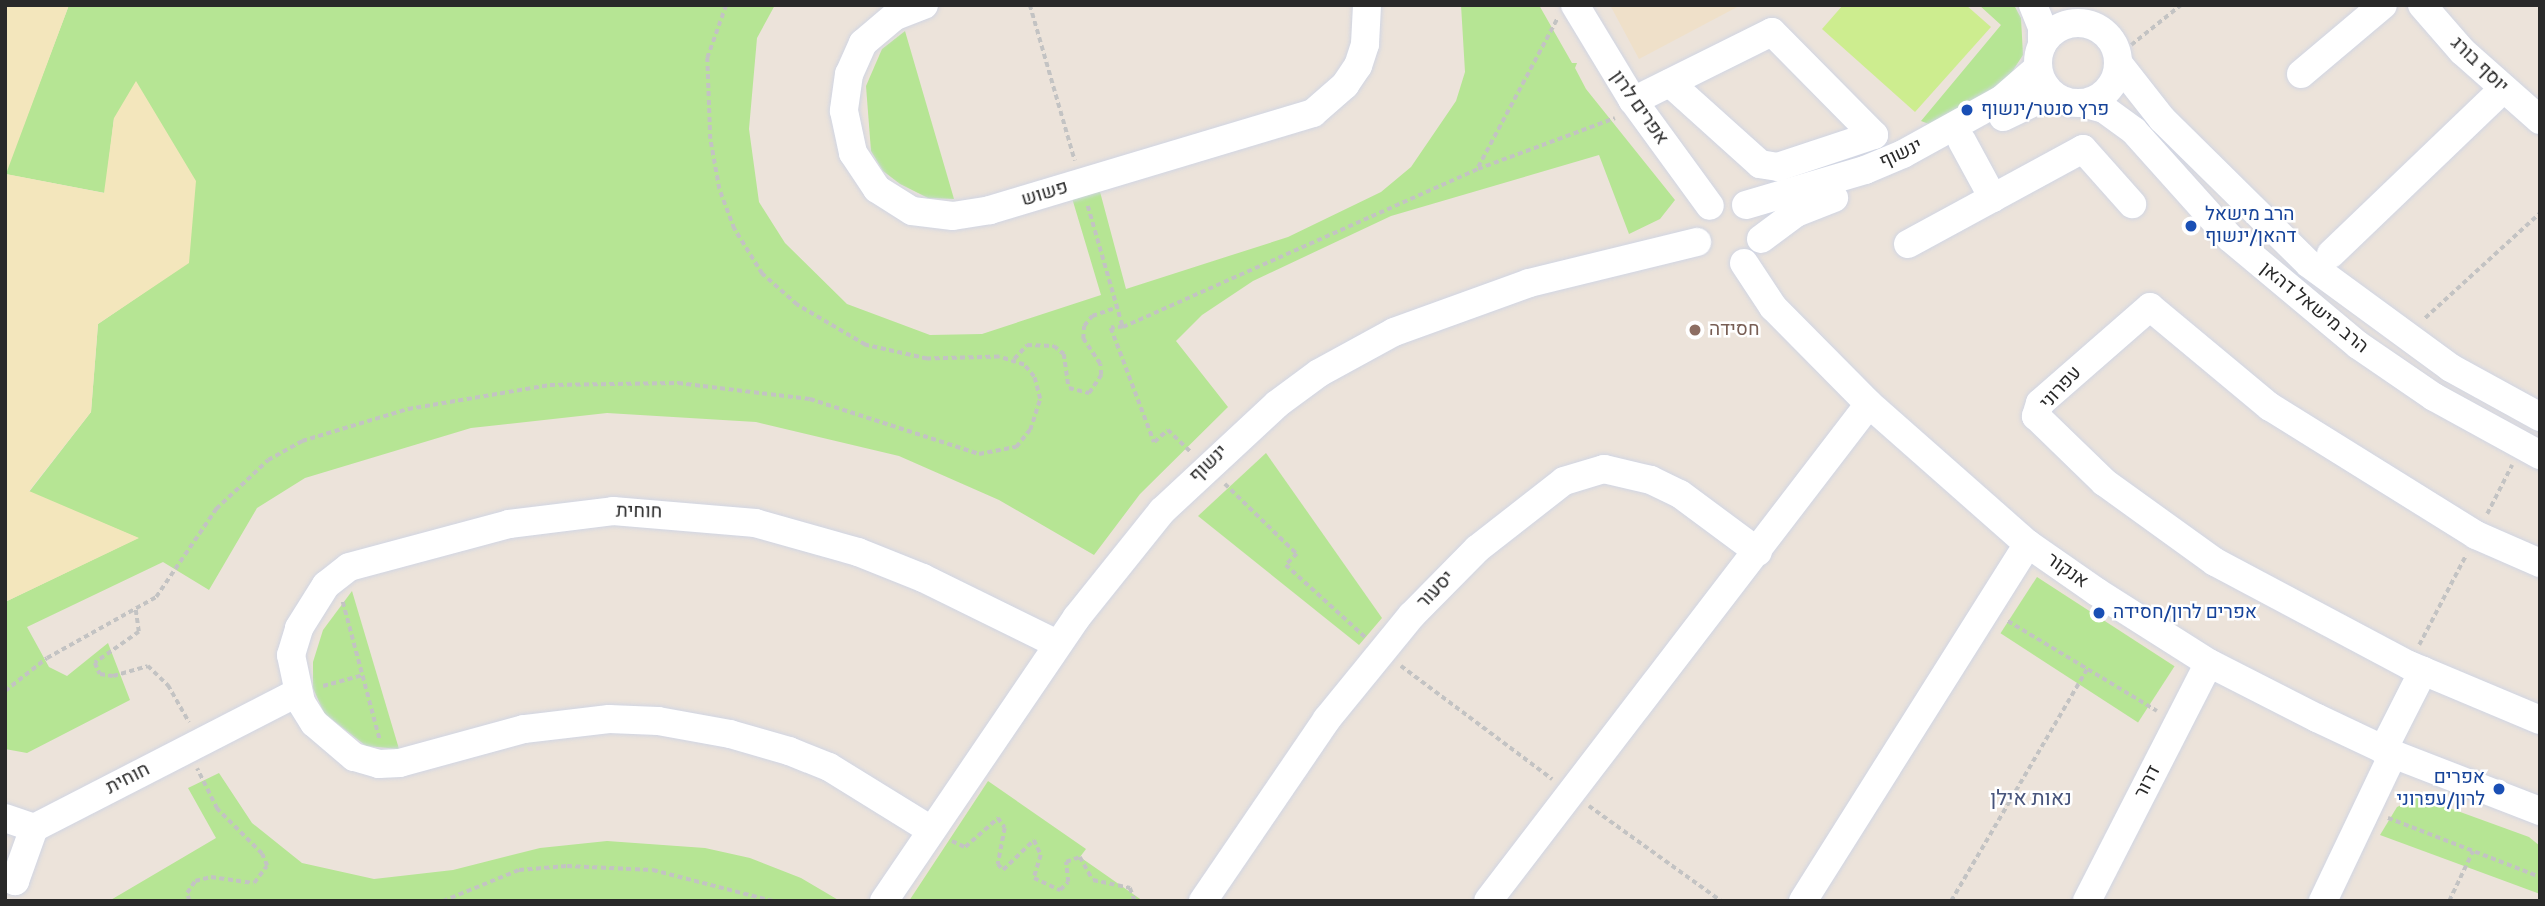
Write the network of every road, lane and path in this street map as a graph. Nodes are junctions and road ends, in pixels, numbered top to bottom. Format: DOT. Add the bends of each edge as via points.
graph roads {
  1 [pos="726,5"];
  2 [pos="924,5"];
  3 [pos="1030,5"];
  4 [pos="1367,5"];
  5 [pos="2033,5"];
  6 [pos="2182,5"];
  7 [pos="2383,5"];
  8 [pos="2422,5"];
  9 [pos="1567,11"];
  10 [pos="2080,15"];
  11 [pos="2040,56"];
  12 [pos="2118,59"];
  13 [pos="2301,74"];
  14 [pos="1670,83"];
  15 [pos="2502,89"];
  16 [pos="2051,93"];
  17 [pos="2082,103"];
  18 [pos="1636,105"];
  19 [pos="2540,120"];
  20 [pos="1962,141"];
  21 [pos="1478,169"];
  22 [pos="1082,182"];
  23 [pos="1993,198"];
  24 [pos="2132,204"];
  25 [pos="1746,205"];
  26 [pos="1710,206"];
  27 [pos="2540,214"];
  28 [pos="1761,239"];
  29 [pos="1697,242"];
  30 [pos="1908,244"];
  31 [pos="2331,254"];
  32 [pos="1744,263"];
  33 [pos="1118,307"];
  34 [pos="1123,327"];
  35 [pos="2404,336"];
  36 [pos="1014,359"];
  37 [pos="1869,404"];
  38 [pos="2540,417"];
  39 [pos="2540,455"];
  40 [pos="1206,467"];
  41 [pos="2028,544"];
  42 [pos="1758,552"];
  43 [pos="2540,563"];
  44 [pos="337,576"];
  45 [pos="1988,608"];
  46 [pos="135,610"];
  47 [pos="1057,644"];
  48 [pos="1382,652"];
  49 [pos="2209,663"];
  50 [pos="2087,669"];
  51 [pos="2423,671"];
  52 [pos="363,675"];
  53 [pos="5,691"];
  54 [pos="298,693"];
  55 [pos="2540,720"];
  56 [pos="2178,724"];
  57 [pos="193,746"];
  58 [pos="2388,752"];
  59 [pos="387,764"];
  60 [pos="1571,793"];
  61 [pos="2367,809"];
  62 [pos="2540,811"];
  63 [pos="5,818"];
  64 [pos="33,828"];
  65 [pos="931,830"];
  66 [pos="2473,851"];
  67 [pos="5,877"];
  68 [pos="2540,877"];
  69 [pos="189,901"];
  70 [pos="236,901"];
  71 [pos="252,901"];
  72 [pos="443,901"];
  73 [pos="773,901"];
  74 [pos="884,901"];
  75 [pos="1100,901"];
  76 [pos="1124,901"];
  77 [pos="1135,901"];
  78 [pos="1203,901"];
  79 [pos="1488,901"];
  80 [pos="1721,901"];
  81 [pos="1803,901"];
  82 [pos="1951,901"];
  83 [pos="2087,901"];
  84 [pos="2323,901"];
  85 [pos="2449,901"];
  1 -- 36 [label="path" via="706,58 710,139 719,189 734,229 762,274 797,305 864,345 927,359"];
  2 -- 22 [label="street, פשוש" via="878,28 863,43 849,74 847,129 866,177 892,201 912,211 953,216"];
  3 -- 22 [label="path"];
  4 -- 22 [label="street, פשוש" via="1366,44 1358,66 1345,85 1313,113"];
  5 -- 11 [label="street" via="2042,27"];
  6 -- 12 [label="path"];
  7 -- 13 [label="street"];
  8 -- 15 [label="street, יוסף בורג"];
  9 -- 18 [label="street, אפרים לרון"];
  9 -- 21 [label="path"];
  10 -- 11 [label="street" via="2062,26"];
  10 -- 12 [label="street" via="2108,36"];
  11 -- 16 [label="street"];
  11 -- 25 [label="street, ינשוף" via="2001,100 1903,154"];
  12 -- 17 [label="street" via="2108,90"];
  12 -- 35 [label="street, הרב מישאל דהאן" via="2162,119 2254,214 2309,264"];
  14 -- 14 [label="street" via="1760,164 1778,167 1874,135 1772,32"];
  14 -- 18 [label="street"];
  15 -- 19 [label="street, יוסף בורג"];
  15 -- 31 [label="street"];
  16 -- 17 [label="street"];
  16 -- 20 [label="street, ינשוף"];
  17 -- 39 [label="street, הרב מישאל דהאן" via="2104,109 2134,131 2230,238 2358,345 2434,397"];
  18 -- 21 [label="path"];
  18 -- 26 [label="street, אפרים לרון"];
  20 -- 23 [label="street"];
  20 -- 28 [label="street, ינשוף" via="1912,168 1796,213"];
  21 -- 34 [label="path"];
  22 -- 33 [label="path"];
  23 -- 24 [label="street" via="2083,149"];
  23 -- 30 [label="street"];
  25 -- 26 [label="street" via="1728,200"];
  25 -- 28 [label="street" via="1759,219"];
  26 -- 29 [label="street" via="1698,222"];
  27 -- 35 [label="path"];
  28 -- 32 [label="street"];
  29 -- 32 [label="street" via="1716,263"];
  29 -- 40 [label="street, ינשוף" via="1529,283 1394,332 1319,373 1243,431"];
  32 -- 37 [label="street, אנקור" via="1773,307"];
  33 -- 34 [label="path"];
  33 -- 36 [label="path" via="1092,316 1084,326 1083,339 1100,364 1101,375 1089,393 1069,388 1064,354 1054,346 1027,345"];
  34 -- 40 [label="path" via="1111,328 1154,442 1168,430"];
  35 -- 38 [label="street, הרב מישאל דהאן"];
  36 -- 46 [label="path" via="1034,377 1041,399 1030,430 1016,447 998,454 979,454 810,399 678,383 563,384 490,392 345,425 268,460 216,509 169,583"];
  37 -- 41 [label="street, אנקור"];
  37 -- 42 [label="street"];
  40 -- 47 [label="street, ינשוף" via="1162,511"];
  40 -- 48 [label="path" via="1297,554 1286,565"];
  41 -- 45 [label="street"];
  41 -- 49 [label="street, אנקור"];
  42 -- 48 [label="street, יסעור" via="1680,494 1651,480 1628,472 1586,471 1564,481 1477,549"];
  42 -- 60 [label="street"];
  43 -- 51 [label="street, עפרוני" via="2476,536 2270,407 2150,307 2040,403 2036,416 2052,435 2165,528 2287,602"];
  44 -- 47 [label="street, חוחית" via="349,566 374,558 520,522 613,511 697,515 755,523 859,552"];
  44 -- 52 [label="path"];
  44 -- 54 [label="street, חוחית" via="311,605 299,628 291,655"];
  45 -- 50 [label="path"];
  45 -- 81 [label="street"];
  46 -- 53 [label="path" via="47,658"];
  46 -- 57 [label="path" via="139,632 95,663 100,674 113,676 148,666 169,685"];
  47 -- 65 [label="street, ינשוף"];
  48 -- 60 [label="path"];
  48 -- 78 [label="street, יסעור" via="1312,741"];
  49 -- 56 [label="street, דרור"];
  49 -- 58 [label="street, אנקור"];
  50 -- 56 [label="path"];
  50 -- 82 [label="path"];
  51 -- 55 [label="street, עפרוני"];
  51 -- 58 [label="street"];
  52 -- 54 [label="path"];
  52 -- 59 [label="path"];
  54 -- 57 [label="street, חוחית"];
  54 -- 59 [label="street, חוחית" via="314,723 335,744 354,757"];
  56 -- 83 [label="street, דרור"];
  57 -- 64 [label="street, חוחית"];
  57 -- 69 [label="path" via="218,809 262,854 267,866 254,883 211,877 195,881 187,894"];
  58 -- 61 [label="street"];
  58 -- 62 [label="street, אנקור"];
  59 -- 65 [label="street, חוחית" via="546,725 609,719 658,721 757,740 819,763"];
  60 -- 79 [label="street"];
  60 -- 80 [label="path"];
  61 -- 66 [label="path"];
  61 -- 84 [label="street"];
  63 -- 64 [label="street"];
  64 -- 67 [label="street" via="15,881"];
  65 -- 74 [label="street, ינשוף"];
  65 -- 77 [label="path" via="965,847 998,818 1004,828 998,864 1003,870 1034,840 1039,842 1041,855 1034,878 1060,890 1068,882 1066,862 1080,857 1093,880 1130,888"];
  66 -- 68 [label="path"];
  66 -- 85 [label="path"];
  70 -- 71 [label="path"];
  72 -- 73 [label="path" via="519,870 567,866 653,870"];
  75 -- 76 [label="path"];
}
